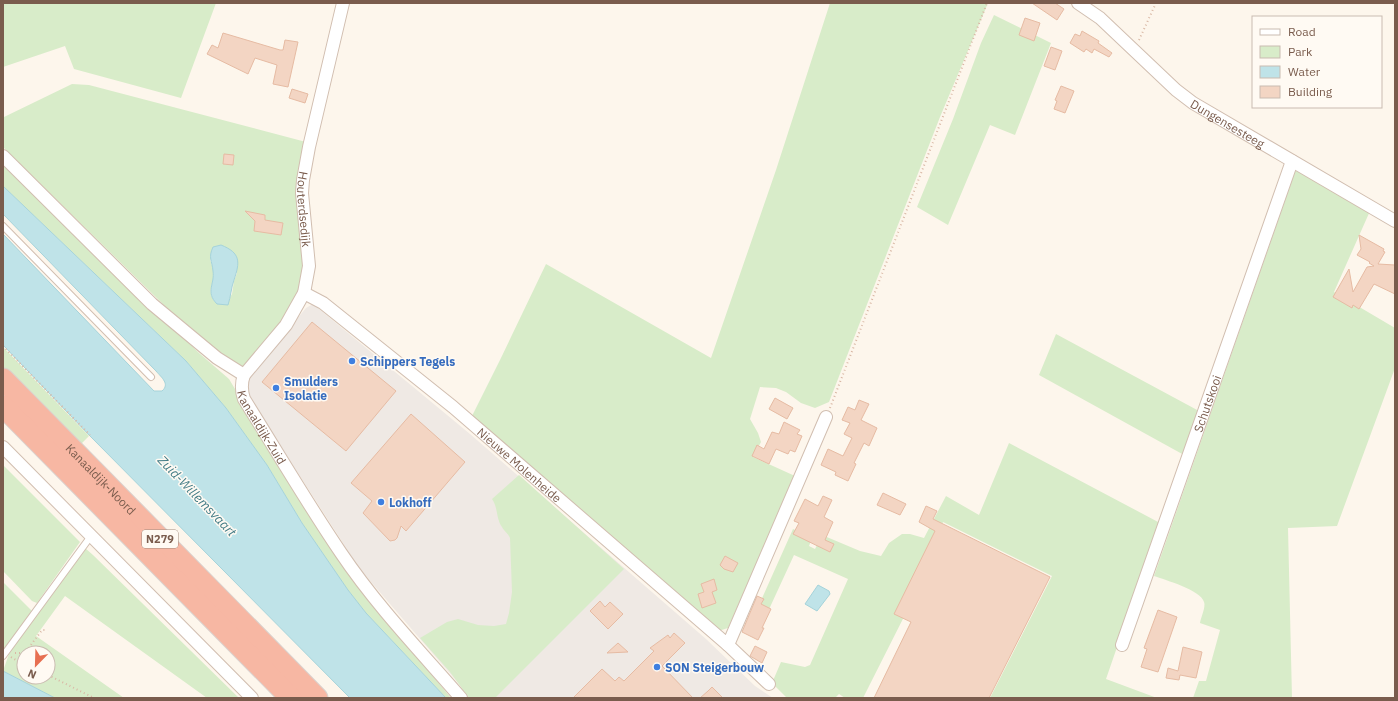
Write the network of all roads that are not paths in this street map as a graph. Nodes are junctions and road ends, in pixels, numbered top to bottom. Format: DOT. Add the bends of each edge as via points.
graph roads {
  1 [pos="342,3"];
  2 [pos="1078,3"];
  3 [pos="3,156"];
  4 [pos="1292,161"];
  5 [pos="1395,221"];
  6 [pos="3,226"];
  7 [pos="304,293"];
  8 [pos="244,375"];
  9 [pos="151,377"];
  10 [pos="3,380"];
  11 [pos="3,406"];
  12 [pos="826,417"];
  13 [pos="3,447"];
  14 [pos="91,536"];
  15 [pos="728,645"];
  16 [pos="1122,645"];
  17 [pos="5,654"];
  18 [pos="769,684"];
  19 [pos="252,698"];
  20 [pos="291,698"];
  21 [pos="317,698"];
  22 [pos="461,698"];
  1 -- 7 [label="street, Houterdsedijk" via="303,180 309,266"];
  2 -- 4 [label="street, Dungensesteeg" via="1100,18 1193,103"];
  3 -- 8 [label="street, Kanaaldijk-Zuid" via="152,304 217,358"];
  4 -- 5 [label="street, Dungensesteeg"];
  4 -- 16 [label="street, Schutskooi"];
  6 -- 9 [label="lane"];
  7 -- 8 [label="street, Houterdsedijk" via="286,325"];
  7 -- 15 [label="street, Nieuwe Molenheide" via="323,303 453,407"];
  8 -- 22 [label="street, Kanaaldijk-Zuid" via="244,399 342,553 386,612"];
  10 -- 21 [label="highway, Kanaaldijk-Noord / N279"];
  11 -- 20 [label="highway, Kanaaldijk-Noord / N279"];
  12 -- 15 [label="street"];
  13 -- 14 [label="street"];
  14 -- 17 [label="lane"];
  14 -- 19 [label="street"];
  15 -- 18 [label="street, Nieuwe Molenheide"];
}
